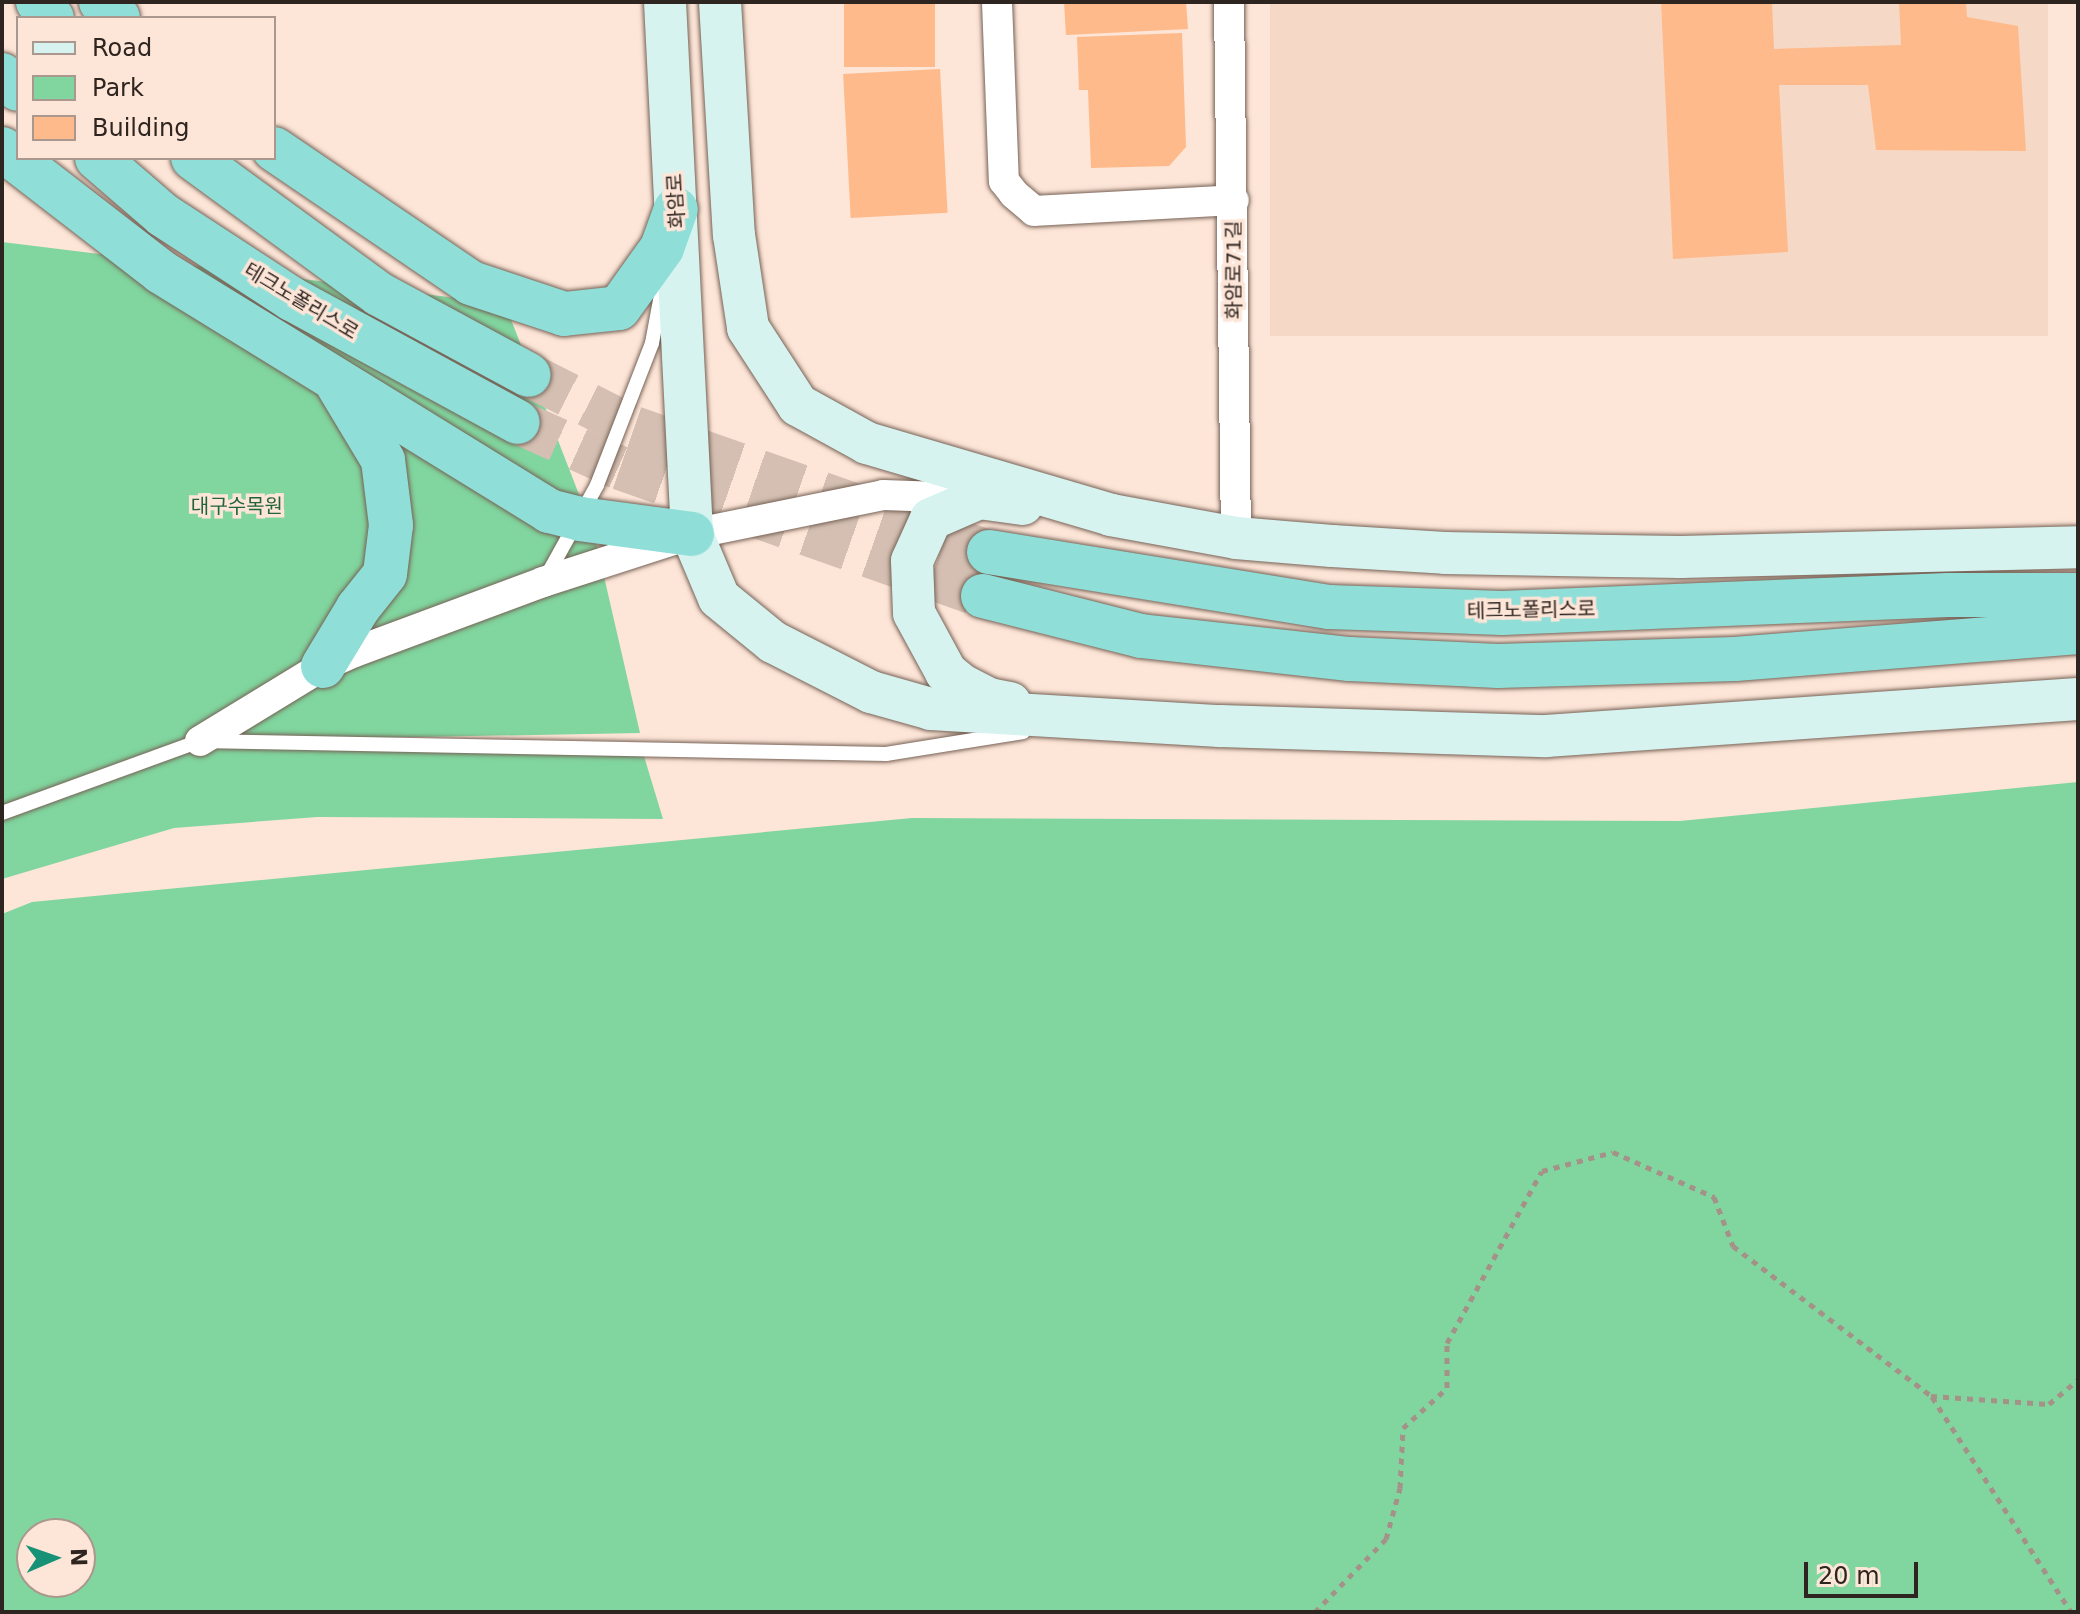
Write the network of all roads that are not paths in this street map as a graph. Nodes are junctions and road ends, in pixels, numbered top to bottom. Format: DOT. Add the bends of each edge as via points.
graph roads {
  1 [pos="101,2"];
  2 [pos="665,2"];
  3 [pos="720,2"];
  4 [pos="997,2"];
  5 [pos="1229,2"];
  6 [pos="116,16"];
  7 [pos="276,150"];
  8 [pos="16,160"];
  9 [pos="99,160"];
  10 [pos="196,160"];
  11 [pos="1234,200"];
  12 [pos="676,209"];
  13 [pos="529,375"];
  14 [pos="335,379"];
  15 [pos="518,422"];
  16 [pos="979,498"];
  17 [pos="1111,515"];
  18 [pos="580,519"];
  19 [pos="692,534"];
  20 [pos="1236,538"];
  21 [pos="2078,547"];
  22 [pos="989,552"];
  23 [pos="543,582"];
  24 [pos="2078,595"];
  25 [pos="983,596"];
  26 [pos="2078,632"];
  27 [pos="323,666"];
  28 [pos="2078,699"];
  29 [pos="1095,720"];
  30 [pos="200,741"];
  31 [pos="2,813"];
  1 -- 6 [label="highway"];
  2 -- 12 [label="main road, 화암로"];
  3 -- 17 [label="main road" via="734,235 748,328 798,405 867,443"];
  4 -- 11 [label="street" via="1004,181 1034,211"];
  5 -- 11 [label="street, 화암로71길"];
  7 -- 12 [label="highway" via="471,283 564,314 619,308 662,248"];
  8 -- 14 [label="highway" via="161,272"];
  9 -- 15 [label="highway, 테크노폴리스로" via="163,215 292,299"];
  10 -- 13 [label="highway" via="379,294"];
  11 -- 20 [label="street, 화암로71길"];
  12 -- 18 [label="lane" via="652,343"];
  12 -- 19 [label="main road, 화암로"];
  14 -- 18 [label="highway" via="549,511"];
  14 -- 27 [label="highway" via="383,460 391,525 385,574"];
  16 -- 17 [label="main road"];
  16 -- 19 [label="street" via="883,495"];
  16 -- 29 [label="main road" via="931,519 912,561 914,613 946,672 963,686 989,699"];
  17 -- 20 [label="main road"];
  18 -- 19 [label="highway"];
  18 -- 23 [label="lane"];
  19 -- 23 [label="street"];
  19 -- 29 [label="main road" via="719,598 773,642 871,692 931,709"];
  20 -- 21 [label="main road" via="1445,553 1681,557"];
  22 -- 24 [label="highway, 테크노폴리스로" via="1329,607 1502,613"];
  23 -- 27 [label="street"];
  25 -- 26 [label="highway" via="1141,636 1350,659 1498,666 1735,659"];
  27 -- 30 [label="street"];
  28 -- 29 [label="main road" via="1546,736"];
  29 -- 30 [label="lane" via="886,754"];
  30 -- 31 [label="lane"];
}
